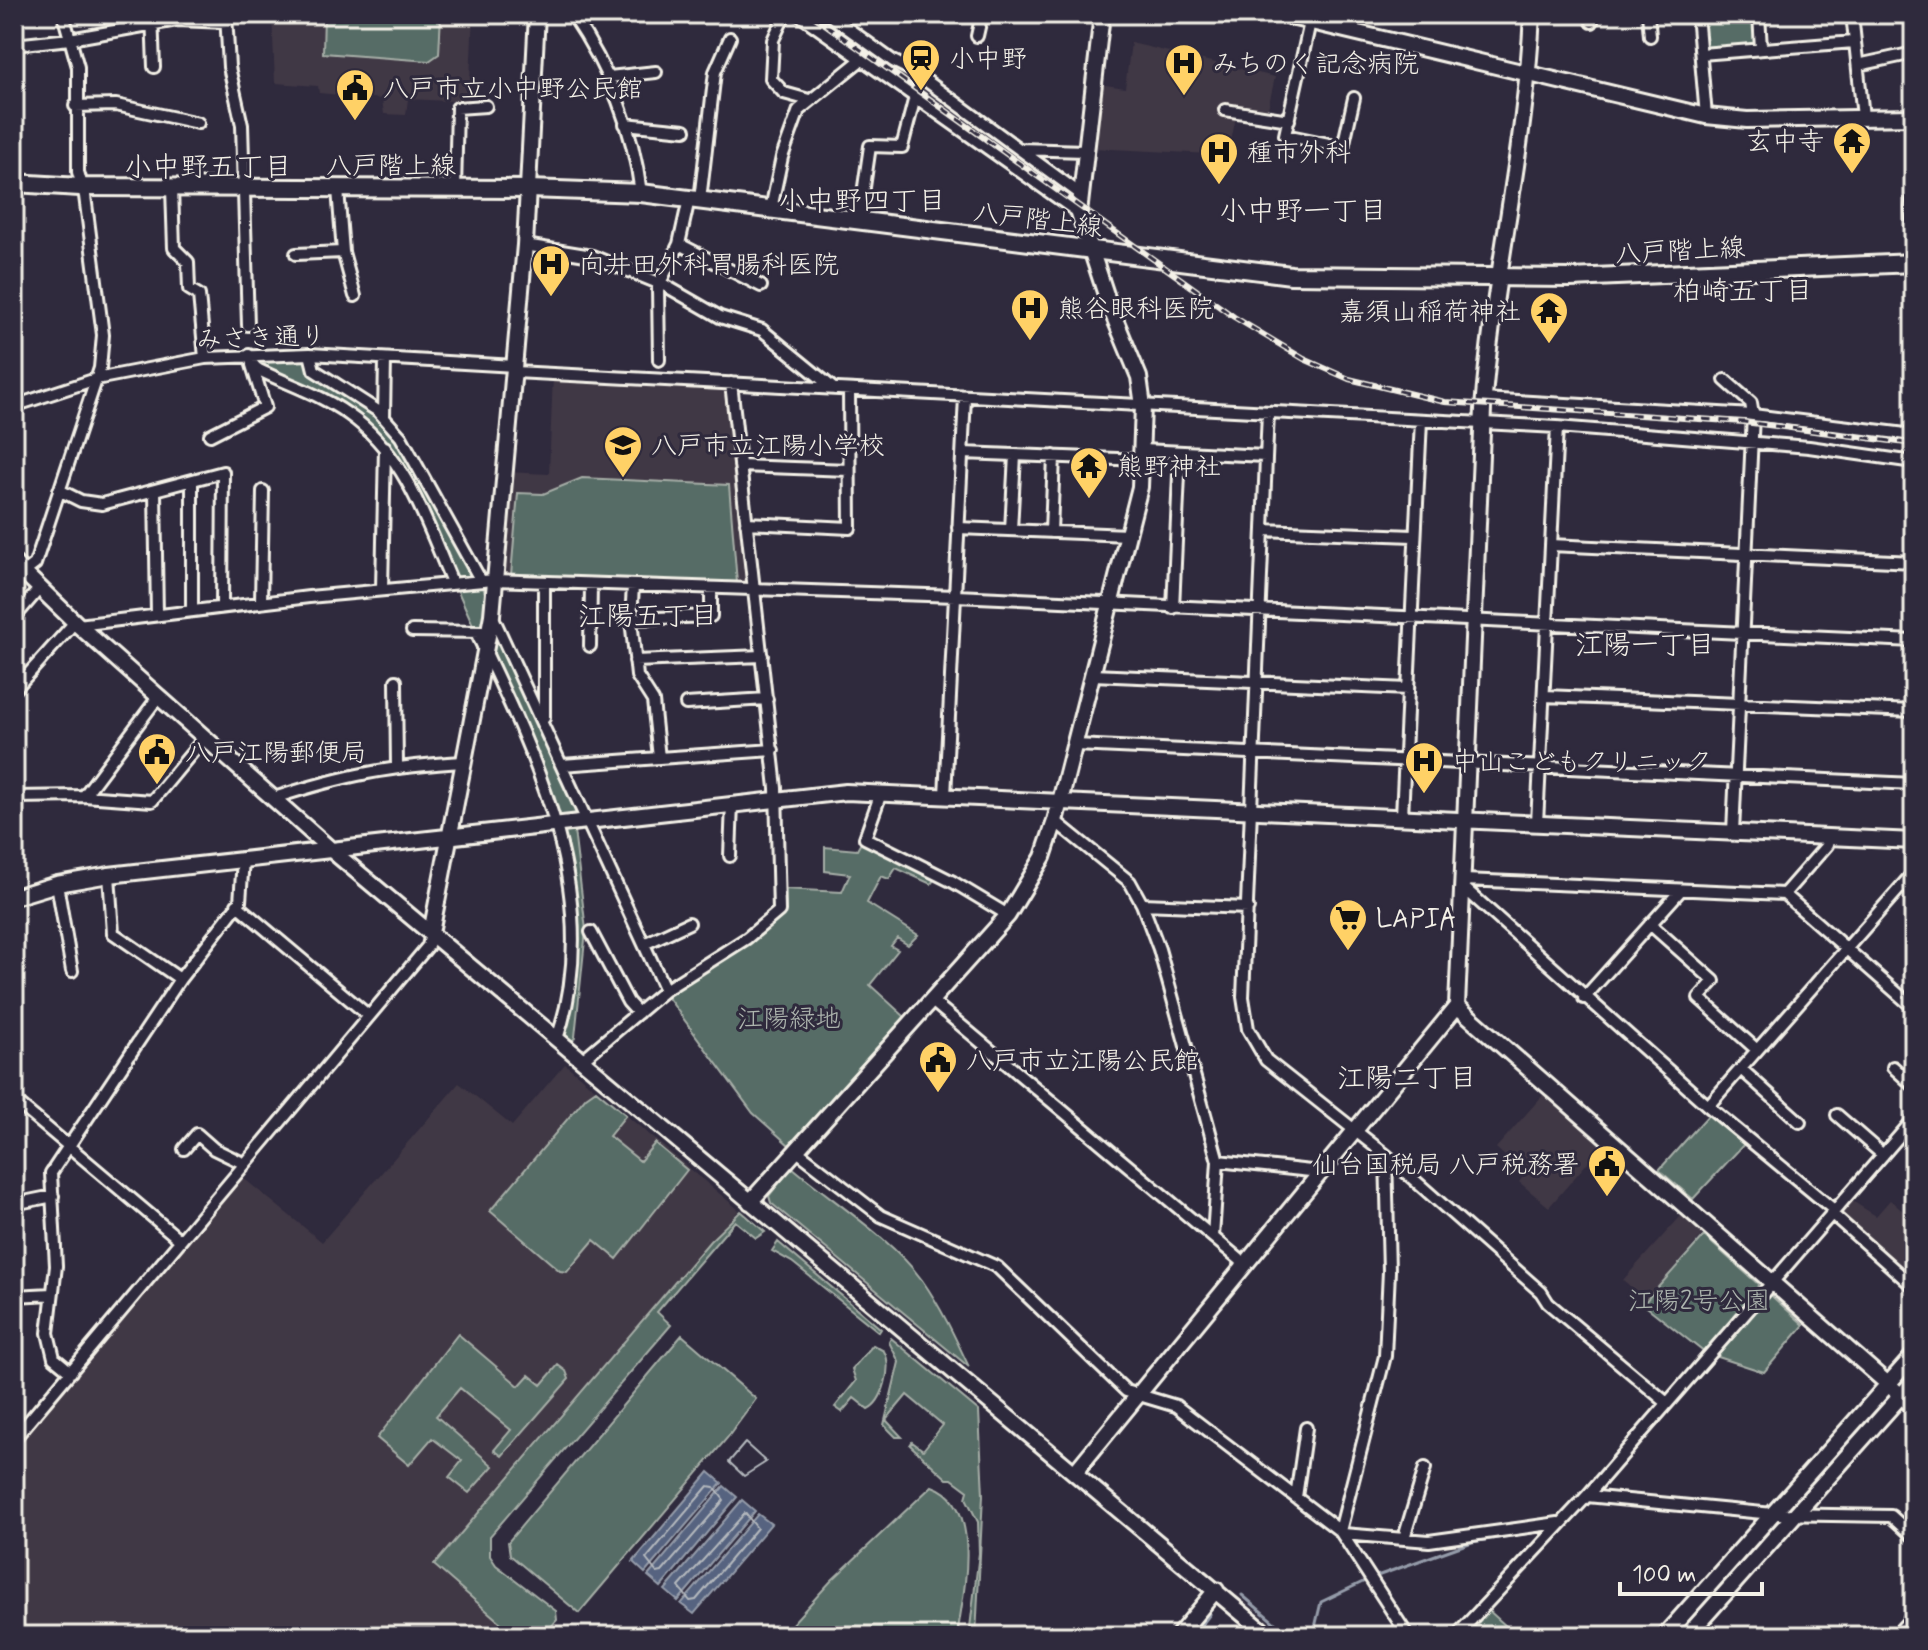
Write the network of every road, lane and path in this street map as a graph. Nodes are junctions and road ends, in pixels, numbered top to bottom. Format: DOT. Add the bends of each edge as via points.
graph roads {
  1 [pos="63,14"];
  2 [pos="537,14"];
  3 [pos="572,14"];
  4 [pos="785,14"];
  5 [pos="798,14"];
  6 [pos="828,14"];
  7 [pos="982,14"];
  8 [pos="1102,14"];
  9 [pos="1278,14"];
  10 [pos="1347,14"];
  11 [pos="1532,14"];
  12 [pos="1648,14"];
  13 [pos="1697,14"];
  14 [pos="1759,14"];
  15 [pos="1852,14"];
  16 [pos="227,18"];
  17 [pos="153,19"];
  18 [pos="1310,22"];
  19 [pos="1343,30"];
  20 [pos="977,36"];
  21 [pos="1650,36"];
  22 [pos="730,38"];
  23 [pos="70,39"];
  24 [pos="1854,42"];
  25 [pos="14,45"];
  26 [pos="1761,49"];
  27 [pos="1914,53"];
  28 [pos="1701,54"];
  29 [pos="862,59"];
  30 [pos="1858,65"];
  31 [pos="154,67"];
  32 [pos="656,72"];
  33 [pos="1529,73"];
  34 [pos="609,77"];
  35 [pos="915,97"];
  36 [pos="1354,98"];
  37 [pos="809,100"];
  38 [pos="75,106"];
  39 [pos="486,106"];
  40 [pos="1225,110"];
  41 [pos="1706,116"];
  42 [pos="1863,117"];
  43 [pos="1914,117"];
  44 [pos="1289,120"];
  45 [pos="198,123"];
  46 [pos="625,124"];
  47 [pos="685,130"];
  48 [pos="1017,149"];
  49 [pos="1085,151"];
  50 [pos="14,183"];
  51 [pos="80,187"];
  52 [pos="172,188"];
  53 [pos="1914,188"];
  54 [pos="246,189"];
  55 [pos="338,189"];
  56 [pos="529,189"];
  57 [pos="455,190"];
  58 [pos="641,193"];
  59 [pos="1079,193"];
  60 [pos="694,200"];
  61 [pos="771,209"];
  62 [pos="1079,213"];
  63 [pos="859,221"];
  64 [pos="1914,242"];
  65 [pos="679,244"];
  66 [pos="525,245"];
  67 [pos="1093,251"];
  68 [pos="343,252"];
  69 [pos="296,254"];
  70 [pos="1914,263"];
  71 [pos="1498,279"];
  72 [pos="659,284"];
  73 [pos="761,286"];
  74 [pos="355,296"];
  75 [pos="248,325"];
  76 [pos="310,354"];
  77 [pos="205,358"];
  78 [pos="385,359"];
  79 [pos="251,360"];
  80 [pos="659,360"];
  81 [pos="515,369"];
  82 [pos="96,379"];
  83 [pos="1725,380"];
  84 [pos="731,383"];
  85 [pos="834,389"];
  86 [pos="849,390"];
  87 [pos="965,397"];
  88 [pos="1483,399"];
  89 [pos="14,406"];
  90 [pos="1143,406"];
  91 [pos="1268,412"];
  92 [pos="1753,415"];
  93 [pos="384,417"];
  94 [pos="1421,420"];
  95 [pos="1482,424"];
  96 [pos="1557,427"];
  97 [pos="210,435"];
  98 [pos="1914,435"];
  99 [pos="1750,441"];
  100 [pos="385,447"];
  101 [pos="1180,452"];
  102 [pos="963,453"];
  103 [pos="1015,455"];
  104 [pos="1143,455"];
  105 [pos="1054,456"];
  106 [pos="1265,456"];
  107 [pos="1914,462"];
  108 [pos="740,466"];
  109 [pos="849,470"];
  110 [pos="192,481"];
  111 [pos="59,490"];
  112 [pos="155,491"];
  113 [pos="263,491"];
  114 [pos="746,523"];
  115 [pos="958,528"];
  116 [pos="1011,530"];
  117 [pos="1263,530"];
  118 [pos="1051,532"];
  119 [pos="1128,535"];
  120 [pos="1413,536"];
  121 [pos="1551,545"];
  122 [pos="1747,555"];
  123 [pos="1914,562"];
  124 [pos="17,572"];
  125 [pos="488,580"];
  126 [pos="452,582"];
  127 [pos="544,582"];
  128 [pos="591,585"];
  129 [pos="633,586"];
  130 [pos="39,589"];
  131 [pos="382,589"];
  132 [pos="711,589"];
  133 [pos="753,591"];
  134 [pos="956,596"];
  135 [pos="261,602"];
  136 [pos="1111,605"];
  137 [pos="222,607"];
  138 [pos="1173,608"];
  139 [pos="192,611"];
  140 [pos="1259,612"];
  141 [pos="157,615"];
  142 [pos="492,615"];
  143 [pos="14,618"];
  144 [pos="631,619"];
  145 [pos="1411,619"];
  146 [pos="1474,620"];
  147 [pos="76,623"];
  148 [pos="1547,624"];
  149 [pos="412,631"];
  150 [pos="482,632"];
  151 [pos="1742,633"];
  152 [pos="1914,641"];
  153 [pos="590,646"];
  154 [pos="486,654"];
  155 [pos="762,656"];
  156 [pos="635,661"];
  157 [pos="1093,675"];
  158 [pos="396,681"];
  159 [pos="1257,682"];
  160 [pos="1408,689"];
  161 [pos="14,690"];
  162 [pos="159,696"];
  163 [pos="1544,696"];
  164 [pos="767,699"];
  165 [pos="686,704"];
  166 [pos="1739,704"];
  167 [pos="1914,711"];
  168 [pos="544,724"];
  169 [pos="205,737"];
  170 [pos="1075,745"];
  171 [pos="773,750"];
  172 [pos="1253,754"];
  173 [pos="659,758"];
  174 [pos="1405,759"];
  175 [pos="465,762"];
  176 [pos="1469,762"];
  177 [pos="562,765"];
  178 [pos="1540,765"];
  179 [pos="397,766"];
  180 [pos="1736,774"];
  181 [pos="1914,784"];
  182 [pos="881,793"];
  183 [pos="84,796"];
  184 [pos="945,796"];
  185 [pos="14,797"];
  186 [pos="274,798"];
  187 [pos="777,798"];
  188 [pos="1060,802"];
  189 [pos="732,803"];
  190 [pos="1251,810"];
  191 [pos="1402,816"];
  192 [pos="585,820"];
  193 [pos="1467,820"];
  194 [pos="1055,821"];
  195 [pos="557,823"];
  196 [pos="1537,823"];
  197 [pos="1733,832"];
  198 [pos="451,835"];
  199 [pos="1829,836"];
  200 [pos="1914,841"];
  201 [pos="330,849"];
  202 [pos="730,856"];
  203 [pos="243,859"];
  204 [pos="1914,872"];
  205 [pos="109,875"];
  206 [pos="57,884"];
  207 [pos="1464,884"];
  208 [pos="1681,890"];
  209 [pos="1784,894"];
  210 [pos="14,897"];
  211 [pos="1142,904"];
  212 [pos="237,905"];
  213 [pos="1248,908"];
  214 [pos="1008,915"];
  215 [pos="689,923"];
  216 [pos="1650,924"];
  217 [pos="591,932"];
  218 [pos="431,933"];
  219 [pos="644,944"];
  220 [pos="1847,948"];
  221 [pos="72,971"];
  222 [pos="180,979"];
  223 [pos="665,990"];
  224 [pos="1584,998"];
  225 [pos="932,1001"];
  226 [pos="1457,1006"];
  227 [pos="1914,1008"];
  228 [pos="638,1013"];
  229 [pos="369,1016"];
  230 [pos="557,1039"];
  231 [pos="1757,1050"];
  232 [pos="582,1060"];
  233 [pos="1893,1067"];
  234 [pos="1741,1069"];
  235 [pos="1914,1086"];
  236 [pos="14,1100"];
  237 [pos="1708,1106"];
  238 [pos="1837,1115"];
  239 [pos="1914,1119"];
  240 [pos="1800,1122"];
  241 [pos="1355,1130"];
  242 [pos="69,1147"];
  243 [pos="184,1149"];
  244 [pos="797,1151"];
  245 [pos="1386,1155"];
  246 [pos="1883,1155"];
  247 [pos="1218,1161"];
  248 [pos="245,1164"];
  249 [pos="1320,1172"];
  250 [pos="53,1196"];
  251 [pos="750,1202"];
  252 [pos="14,1204"];
  253 [pos="1833,1212"];
  254 [pos="1213,1237"];
  255 [pos="180,1240"];
  256 [pos="1245,1264"];
  257 [pos="1771,1281"];
  258 [pos="1914,1287"];
  259 [pos="52,1294"];
  260 [pos="14,1296"];
  261 [pos="1914,1355"];
  262 [pos="71,1372"];
  263 [pos="1914,1381"];
  264 [pos="1888,1384"];
  265 [pos="1138,1393"];
  266 [pos="1901,1396"];
  267 [pos="1667,1403"];
  268 [pos="1914,1407"];
  269 [pos="1306,1428"];
  270 [pos="14,1439"];
  271 [pos="1425,1468"];
  272 [pos="1075,1472"];
  273 [pos="1587,1496"];
  274 [pos="1296,1497"];
  275 [pos="1773,1514"];
  276 [pos="1795,1515"];
  277 [pos="1558,1523"];
  278 [pos="1341,1532"];
  279 [pos="1914,1537"];
  280 [pos="1404,1538"];
  281 [pos="1216,1590"];
  282 [pos="1914,1615"];
  283 [pos="1899,1632"];
  284 [pos="1178,1636"];
  285 [pos="1269,1636"];
  286 [pos="1408,1636"];
  287 [pos="1456,1636"];
  288 [pos="1664,1636"];
  289 [pos="1687,1636"];
  290 [pos="1912,1636"];
  1 -- 23 [label="street"];
  2 -- 56 [label="street"];
  3 -- 34 [label="street"];
  4 -- 37 [label="street" via="773,40 771,79 784,93"];
  5 -- 29 [label="street"];
  6 -- 48 [label="street"];
  7 -- 20 [label="street"];
  8 -- 49 [label="street"];
  9 -- 18 [label="street"];
  10 -- 19 [label="street"];
  11 -- 33 [label="street"];
  12 -- 21 [label="street"];
  13 -- 28 [label="street"];
  14 -- 26 [label="street"];
  15 -- 24 [label="street"];
  16 -- 17 [label="street"];
  16 -- 54 [label="street"];
  17 -- 23 [label="street"];
  17 -- 31 [label="street"];
  18 -- 19 [label="street"];
  18 -- 44 [label="street"];
  19 -- 33 [label="street"];
  22 -- 60 [label="street" via="715,72"];
  23 -- 25 [label="street"];
  23 -- 38 [label="street" via="78,67"];
  24 -- 26 [label="street"];
  24 -- 30 [label="street"];
  26 -- 28 [label="street"];
  27 -- 30 [label="street"];
  28 -- 41 [label="street"];
  29 -- 35 [label="street"];
  29 -- 37 [label="street"];
  30 -- 42 [label="street"];
  32 -- 34 [label="street"];
  33 -- 41 [label="street"];
  33 -- 71 [label="street"];
  34 -- 46 [label="street"];
  35 -- 62 [label="street"];
  35 -- 63 [label="street" via="902,147 870,146"];
  36 -- 44 [label="street" via="1343,147 1285,135"];
  37 -- 61 [label="street" via="792,122"];
  38 -- 45 [label="street" via="116,105"];
  38 -- 51 [label="street"];
  39 -- 57 [label="street" via="457,108"];
  40 -- 44 [label="street"];
  41 -- 42 [label="street"];
  42 -- 43 [label="street"];
  46 -- 47 [label="street"];
  46 -- 58 [label="street"];
  48 -- 49 [label="street"];
  48 -- 59 [label="street"];
  49 -- 59 [label="street"];
  50 -- 51 [label="main road, 八戸階上線"];
  51 -- 52 [label="main road, 八戸階上線"];
  51 -- 82 [label="street" via="103,335"];
  52 -- 54 [label="main road, 八戸階上線"];
  52 -- 77 [label="street" via="174,248 188,262 189,289 199,295"];
  53 -- 64 [label="street"];
  54 -- 55 [label="main road, 八戸階上線"];
  54 -- 75 [label="street"];
  55 -- 57 [label="main road, 八戸階上線"];
  55 -- 68 [label="street"];
  56 -- 57 [label="main road, 八戸階上線"];
  56 -- 58 [label="main road, 八戸階上線"];
  56 -- 66 [label="street"];
  58 -- 60 [label="main road, 八戸階上線"];
  59 -- 62 [label="street"];
  60 -- 61 [label="main road, 八戸階上線"];
  60 -- 65 [label="street"];
  61 -- 63 [label="main road, 八戸階上線"];
  62 -- 67 [label="street"];
  63 -- 67 [label="main road, 八戸階上線"];
  65 -- 72 [label="street"];
  65 -- 73 [label="street"];
  66 -- 72 [label="street" via="592,256"];
  66 -- 81 [label="street"];
  67 -- 71 [label="main road, 八戸階上線" via="1291,275"];
  67 -- 90 [label="street" via="1139,377"];
  68 -- 69 [label="street"];
  68 -- 74 [label="street"];
  70 -- 71 [label="main road, 八戸階上線"];
  71 -- 88 [label="street"];
  72 -- 80 [label="street"];
  72 -- 85 [label="street" via="720,317 762,330"];
  76 -- 78 [label="street, みさき通り"];
  76 -- 79 [label="street, みさき通り"];
  76 -- 93 [label="street" via="319,374"];
  77 -- 79 [label="street, みさき通り"];
  77 -- 82 [label="street, みさき通り"];
  78 -- 81 [label="street, みさき通り"];
  78 -- 93 [label="street"];
  79 -- 97 [label="street" via="265,407"];
  79 -- 100 [label="street" via="342,409"];
  81 -- 84 [label="street, みさき通り"];
  81 -- 125 [label="street"];
  82 -- 89 [label="street, みさき通り"];
  82 -- 111 [label="street"];
  83 -- 92 [label="street" via="1751,403"];
  84 -- 85 [label="street, みさき通り"];
  84 -- 108 [label="street"];
  85 -- 86 [label="street, みさき通り"];
  86 -- 87 [label="street, みさき通り"];
  86 -- 109 [label="street"];
  87 -- 90 [label="street, みさき通り"];
  87 -- 102 [label="street"];
  88 -- 92 [label="street"];
  88 -- 95 [label="street"];
  90 -- 91 [label="street, みさき通り"];
  90 -- 104 [label="street"];
  91 -- 94 [label="street, みさき通り"];
  91 -- 106 [label="street"];
  92 -- 98 [label="street"];
  92 -- 99 [label="street"];
  93 -- 125 [label="street" via="417,459"];
  94 -- 95 [label="street, みさき通り"];
  94 -- 120 [label="street"];
  95 -- 96 [label="street, みさき通り"];
  95 -- 146 [label="street"];
  96 -- 99 [label="street, みさき通り"];
  96 -- 121 [label="street"];
  99 -- 107 [label="street, みさき通り"];
  99 -- 122 [label="street"];
  100 -- 126 [label="street" via="410,484"];
  100 -- 131 [label="street"];
  101 -- 104 [label="street"];
  101 -- 106 [label="street"];
  101 -- 138 [label="street"];
  102 -- 103 [label="street"];
  102 -- 115 [label="street"];
  103 -- 105 [label="street"];
  103 -- 116 [label="street"];
  104 -- 105 [label="street"];
  104 -- 119 [label="street"];
  105 -- 118 [label="street"];
  106 -- 117 [label="street"];
  108 -- 109 [label="street"];
  108 -- 114 [label="street"];
  109 -- 114 [label="street" via="850,528"];
  110 -- 112 [label="street"];
  110 -- 137 [label="street" via="223,472"];
  110 -- 139 [label="street"];
  111 -- 112 [label="street" via="102,504"];
  111 -- 124 [label="street" via="35,564"];
  112 -- 141 [label="street"];
  113 -- 135 [label="street"];
  114 -- 133 [label="street"];
  115 -- 116 [label="street"];
  115 -- 134 [label="street"];
  116 -- 118 [label="street"];
  117 -- 120 [label="street"];
  117 -- 140 [label="street"];
  118 -- 119 [label="street"];
  119 -- 136 [label="street"];
  120 -- 145 [label="street"];
  121 -- 122 [label="street"];
  121 -- 148 [label="street"];
  122 -- 123 [label="street"];
  122 -- 151 [label="street"];
  124 -- 130 [label="street"];
  125 -- 126 [label="street"];
  125 -- 127 [label="street"];
  125 -- 142 [label="street"];
  126 -- 131 [label="street"];
  127 -- 128 [label="street"];
  127 -- 168 [label="street"];
  128 -- 129 [label="street"];
  128 -- 153 [label="street"];
  129 -- 132 [label="street"];
  129 -- 144 [label="street"];
  130 -- 143 [label="street"];
  130 -- 147 [label="street"];
  131 -- 135 [label="street"];
  132 -- 133 [label="street"];
  132 -- 144 [label="street" via="711,616"];
  133 -- 134 [label="street"];
  133 -- 155 [label="street"];
  134 -- 136 [label="street"];
  134 -- 184 [label="street"];
  135 -- 137 [label="street"];
  136 -- 138 [label="street"];
  136 -- 157 [label="street"];
  137 -- 139 [label="street"];
  138 -- 140 [label="street"];
  139 -- 141 [label="street"];
  140 -- 145 [label="street"];
  140 -- 159 [label="street"];
  141 -- 147 [label="street"];
  142 -- 150 [label="street"];
  142 -- 168 [label="street"];
  144 -- 156 [label="street"];
  145 -- 146 [label="street"];
  145 -- 160 [label="street"];
  146 -- 148 [label="street"];
  146 -- 176 [label="street"];
  147 -- 161 [label="street"];
  147 -- 162 [label="street"];
  148 -- 151 [label="street"];
  148 -- 163 [label="street"];
  149 -- 150 [label="street"];
  150 -- 154 [label="street"];
  151 -- 152 [label="street"];
  151 -- 166 [label="street"];
  154 -- 175 [label="street"];
  154 -- 195 [label="street"];
  155 -- 156 [label="street"];
  155 -- 164 [label="street"];
  156 -- 173 [label="street" via="637,676 653,701"];
  157 -- 159 [label="street"];
  157 -- 170 [label="street"];
  158 -- 179 [label="street"];
  159 -- 160 [label="street"];
  159 -- 172 [label="street"];
  160 -- 174 [label="street"];
  162 -- 169 [label="street"];
  162 -- 183 [label="street"];
  163 -- 166 [label="street"];
  163 -- 178 [label="street"];
  164 -- 165 [label="street"];
  164 -- 171 [label="street"];
  166 -- 167 [label="street"];
  166 -- 180 [label="street"];
  168 -- 177 [label="street"];
  169 -- 183 [label="street" via="152,801"];
  169 -- 186 [label="street"];
  170 -- 172 [label="street"];
  170 -- 188 [label="street"];
  171 -- 173 [label="street"];
  171 -- 187 [label="street"];
  172 -- 174 [label="street"];
  172 -- 190 [label="street"];
  173 -- 177 [label="street"];
  174 -- 176 [label="street"];
  174 -- 191 [label="street"];
  175 -- 179 [label="street"];
  175 -- 198 [label="street"];
  176 -- 178 [label="street"];
  176 -- 193 [label="street"];
  177 -- 192 [label="street"];
  178 -- 180 [label="street"];
  178 -- 196 [label="street"];
  179 -- 186 [label="street" via="345,775"];
  180 -- 181 [label="street"];
  180 -- 197 [label="street"];
  182 -- 184 [label="street"];
  182 -- 187 [label="street"];
  182 -- 214 [label="street" via="865,838"];
  183 -- 185 [label="street"];
  184 -- 188 [label="street"];
  186 -- 201 [label="street"];
  187 -- 189 [label="street"];
  187 -- 223 [label="street" via="779,911"];
  188 -- 190 [label="street"];
  188 -- 194 [label="street"];
  189 -- 192 [label="street"];
  189 -- 202 [label="street"];
  190 -- 191 [label="street"];
  190 -- 213 [label="street"];
  191 -- 193 [label="street"];
  192 -- 195 [label="street"];
  192 -- 219 [label="street"];
  193 -- 196 [label="street"];
  193 -- 207 [label="street"];
  194 -- 211 [label="street" via="1130,882"];
  194 -- 214 [label="street" via="1043,857"];
  195 -- 198 [label="street"];
  195 -- 230 [label="street" via="572,916 568,1002"];
  196 -- 197 [label="street"];
  197 -- 199 [label="street"];
  198 -- 201 [label="street"];
  198 -- 218 [label="street"];
  199 -- 200 [label="street"];
  199 -- 209 [label="street"];
  201 -- 203 [label="street"];
  201 -- 218 [label="street"];
  203 -- 205 [label="street"];
  203 -- 212 [label="street"];
  204 -- 220 [label="street"];
  205 -- 206 [label="street"];
  205 -- 222 [label="street" via="113,933"];
  206 -- 210 [label="street"];
  206 -- 221 [label="street"];
  207 -- 208 [label="street"];
  207 -- 224 [label="street"];
  207 -- 226 [label="street"];
  208 -- 209 [label="street"];
  208 -- 216 [label="street"];
  209 -- 220 [label="street"];
  211 -- 213 [label="street"];
  211 -- 247 [label="street"];
  212 -- 222 [label="street"];
  212 -- 229 [label="street"];
  213 -- 241 [label="street" via="1243,997 1248,1029 1266,1060"];
  214 -- 225 [label="street"];
  215 -- 219 [label="street"];
  216 -- 224 [label="street"];
  216 -- 231 [label="street" via="1714,981 1699,998"];
  217 -- 228 [label="street"];
  218 -- 229 [label="street" via="428,946"];
  218 -- 230 [label="street"];
  219 -- 223 [label="street"];
  220 -- 227 [label="street"];
  220 -- 231 [label="street"];
  222 -- 242 [label="street"];
  223 -- 228 [label="street"];
  224 -- 237 [label="street"];
  225 -- 244 [label="street"];
  225 -- 254 [label="street"];
  226 -- 241 [label="street"];
  226 -- 257 [label="street"];
  228 -- 232 [label="street"];
  229 -- 248 [label="street"];
  230 -- 232 [label="street"];
  231 -- 234 [label="street"];
  232 -- 251 [label="street"];
  233 -- 235 [label="street"];
  234 -- 237 [label="street"];
  234 -- 240 [label="street"];
  236 -- 242 [label="street"];
  237 -- 253 [label="street"];
  238 -- 246 [label="street"];
  239 -- 246 [label="street"];
  241 -- 245 [label="street"];
  241 -- 249 [label="street"];
  242 -- 250 [label="street" via="51,1173"];
  242 -- 255 [label="street"];
  243 -- 248 [label="street" via="197,1134"];
  244 -- 251 [label="street"];
  244 -- 265 [label="street" via="881,1216 997,1267 1126,1391"];
  245 -- 267 [label="street"];
  245 -- 278 [label="street" via="1385,1356"];
  246 -- 253 [label="street"];
  247 -- 249 [label="street"];
  247 -- 254 [label="street"];
  248 -- 255 [label="street"];
  249 -- 256 [label="street"];
  250 -- 252 [label="street"];
  250 -- 259 [label="street"];
  251 -- 272 [label="street"];
  253 -- 257 [label="street"];
  253 -- 258 [label="street"];
  254 -- 256 [label="street"];
  255 -- 262 [label="street"];
  256 -- 265 [label="street"];
  257 -- 264 [label="street"];
  257 -- 267 [label="street"];
  259 -- 260 [label="street"];
  259 -- 262 [label="street" via="48,1333 54,1358"];
  261 -- 264 [label="street"];
  262 -- 270 [label="street"];
  263 -- 266 [label="street"];
  264 -- 266 [label="street"];
  264 -- 275 [label="street"];
  265 -- 272 [label="street"];
  265 -- 274 [label="street" via="1176,1406"];
  266 -- 268 [label="street"];
  266 -- 276 [label="street"];
  267 -- 273 [label="street"];
  269 -- 274 [label="street"];
  271 -- 280 [label="street"];
  272 -- 281 [label="street"];
  273 -- 275 [label="street"];
  273 -- 277 [label="street"];
  274 -- 278 [label="street"];
  275 -- 276 [label="street"];
  275 -- 288 [label="street"];
  276 -- 279 [label="street" via="1891,1516"];
  276 -- 289 [label="street"];
  277 -- 280 [label="street" via="1459,1539"];
  277 -- 287 [label="street"];
  278 -- 280 [label="street"];
  278 -- 286 [label="street"];
  281 -- 284 [label="street"];
  281 -- 285 [label="street"];
  282 -- 283 [label="street"];
  283 -- 290 [label="street"];
}
